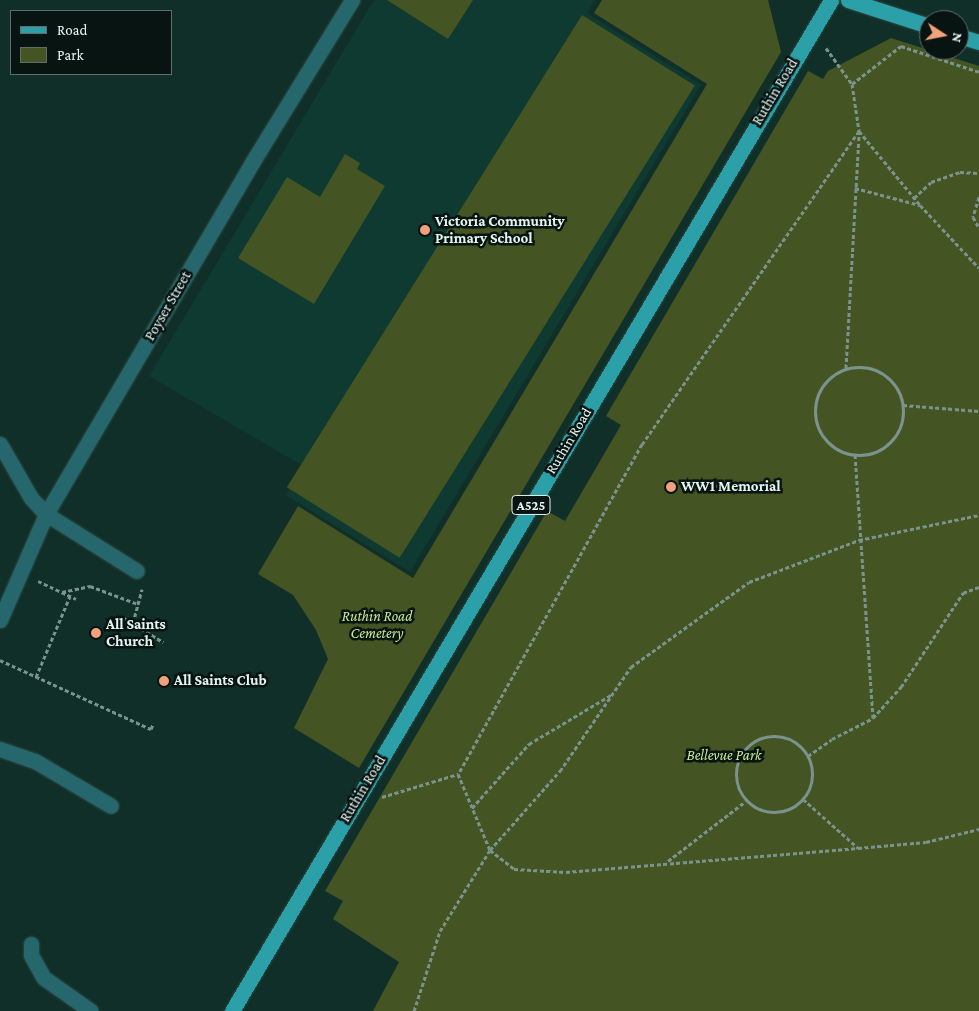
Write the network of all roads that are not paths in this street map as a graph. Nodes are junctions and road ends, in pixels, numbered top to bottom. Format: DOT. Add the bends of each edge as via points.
graph roads {
  1 [pos="352,0"];
  2 [pos="831,0"];
  3 [pos="848,0"];
  4 [pos="919,23"];
  5 [pos="0,444"];
  6 [pos="46,514"];
  7 [pos="137,571"];
  8 [pos="0,620"];
  9 [pos="0,749"];
  10 [pos="111,806"];
  11 [pos="31,944"];
  12 [pos="91,1011"];
  13 [pos="232,1011"];
  1 -- 6 [label="street, Poyser Street" via="253,161"];
  2 -- 13 [label="main road, Ruthin Road / A525"];
  3 -- 4 [label="main road"];
  5 -- 6 [label="street" via="31,498"];
  6 -- 7 [label="street"];
  6 -- 8 [label="street, Poyser Street"];
  9 -- 10 [label="street" via="34,761"];
  11 -- 12 [label="street" via="31,955 44,978"];
}
